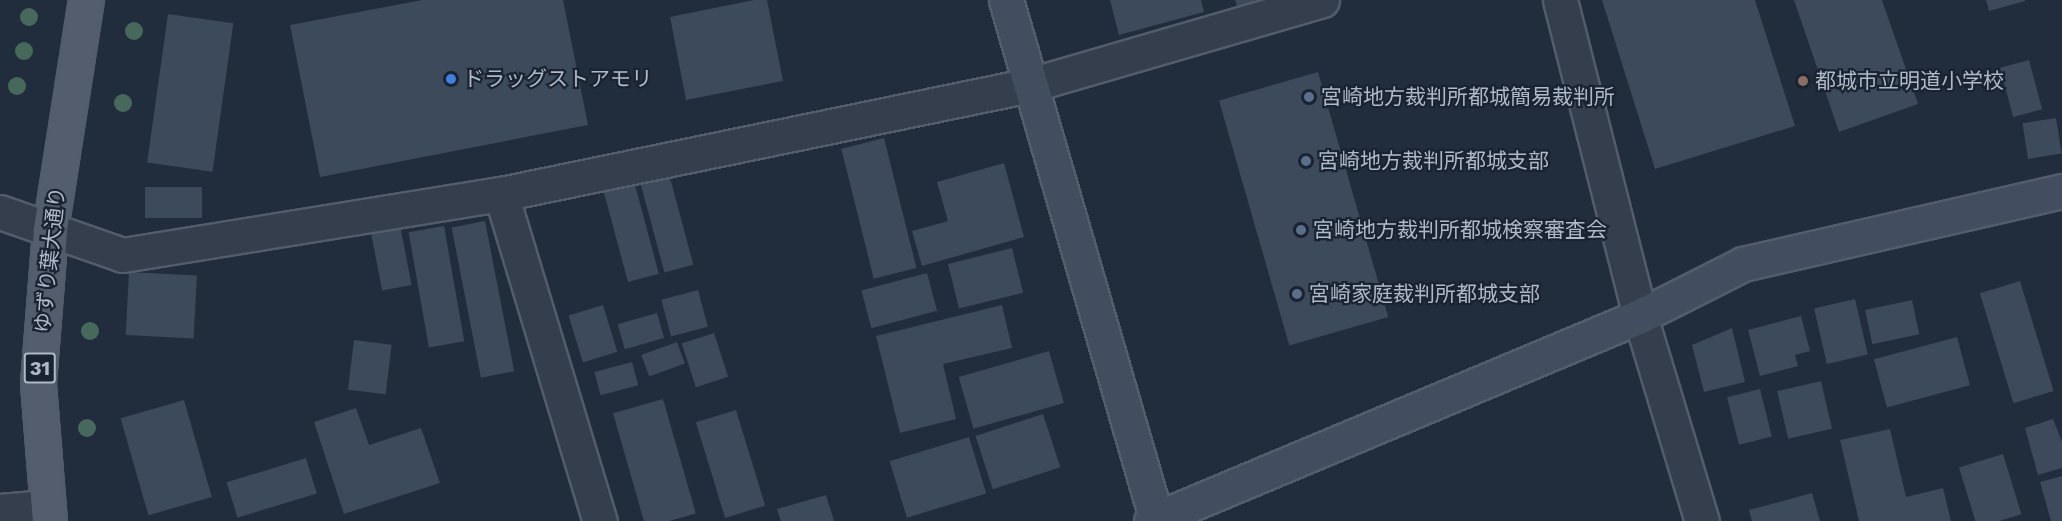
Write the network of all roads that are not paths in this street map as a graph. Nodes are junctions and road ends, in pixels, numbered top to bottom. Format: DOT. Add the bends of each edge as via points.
graph roads {
  1 [pos="86,0"];
  2 [pos="1006,0"];
  3 [pos="1322,0"];
  4 [pos="1560,0"];
  5 [pos="1030,85"];
  6 [pos="2062,191"];
  7 [pos="501,194"];
  8 [pos="0,212"];
  9 [pos="51,230"];
  10 [pos="1640,316"];
  11 [pos="0,511"];
  12 [pos="48,514"];
  13 [pos="1155,520"];
  14 [pos="600,521"];
  15 [pos="1702,521"];
  1 -- 9 [label="main road, ゆずり葉大通り / 31"];
  2 -- 5 [label="street"];
  3 -- 5 [label="street"];
  4 -- 10 [label="street"];
  5 -- 7 [label="street"];
  5 -- 13 [label="street"];
  6 -- 10 [label="street" via="1743,264"];
  7 -- 9 [label="street" via="123,255"];
  7 -- 14 [label="street"];
  8 -- 9 [label="street"];
  9 -- 12 [label="main road, ゆずり葉大通り / 31" via="38,384"];
  10 -- 13 [label="street"];
  10 -- 15 [label="street"];
  11 -- 12 [label="street"];
}
